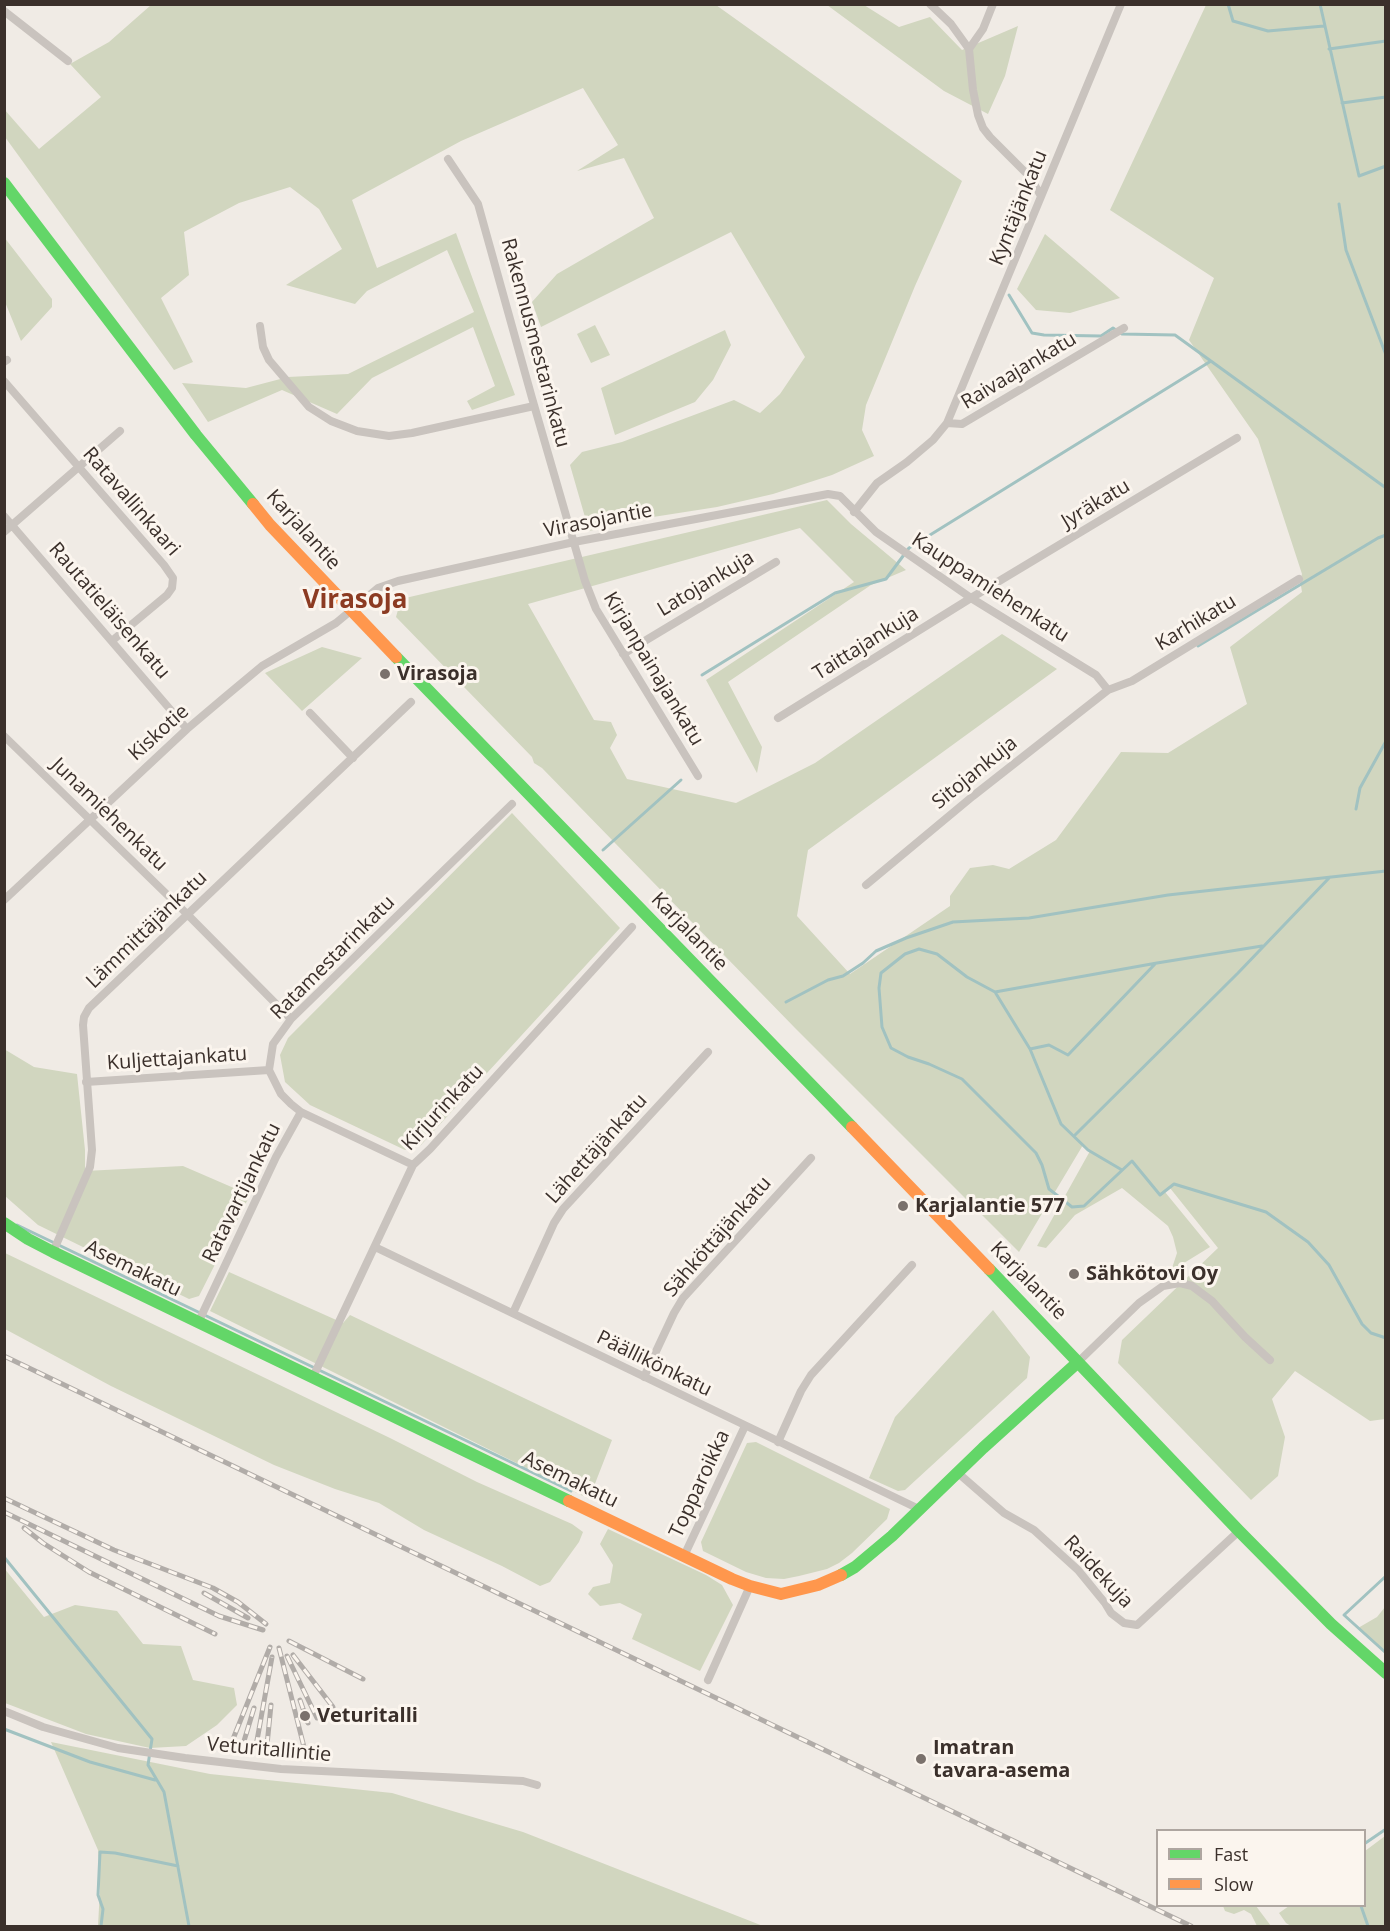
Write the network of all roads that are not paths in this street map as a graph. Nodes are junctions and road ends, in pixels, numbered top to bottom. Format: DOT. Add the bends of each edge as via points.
graph roads {
  1 [pos="930,4"];
  2 [pos="993,4"];
  3 [pos="1121,4"];
  4 [pos="4,11"];
  5 [pos="969,49"];
  6 [pos="68,61"];
  7 [pos="447,159"];
  8 [pos="4,183"];
  9 [pos="1041,196"];
  10 [pos="260,326"];
  11 [pos="1124,328"];
  12 [pos="4,381"];
  13 [pos="534,406"];
  14 [pos="947,423"];
  15 [pos="120,432"];
  16 [pos="1237,438"];
  17 [pos="79,468"];
  18 [pos="854,512"];
  19 [pos="4,516"];
  20 [pos="12,525"];
  21 [pos="4,532"];
  22 [pos="574,542"];
  23 [pos="776,562"];
  24 [pos="1299,579"];
  25 [pos="971,598"];
  26 [pos="351,610"];
  27 [pos="113,640"];
  28 [pos="623,654"];
  29 [pos="1108,690"];
  30 [pos="411,702"];
  31 [pos="310,713"];
  32 [pos="778,718"];
  33 [pos="187,729"];
  34 [pos="4,736"];
  35 [pos="353,758"];
  36 [pos="698,776"];
  37 [pos="512,804"];
  38 [pos="90,819"];
  39 [pos="866,885"];
  40 [pos="4,900"];
  41 [pos="187,914"];
  42 [pos="632,927"];
  43 [pos="291,1019"];
  44 [pos="708,1052"];
  45 [pos="269,1070"];
  46 [pos="86,1082"];
  47 [pos="301,1112"];
  48 [pos="811,1158"];
  49 [pos="413,1165"];
  50 [pos="4,1223"];
  51 [pos="375,1247"];
  52 [pos="53,1252"];
  53 [pos="912,1265"];
  54 [pos="513,1313"];
  55 [pos="198,1323"];
  56 [pos="1270,1360"];
  57 [pos="1077,1363"];
  58 [pos="313,1377"];
  59 [pos="644,1377"];
  60 [pos="745,1426"];
  61 [pos="778,1442"];
  62 [pos="958,1473"];
  63 [pos="919,1509"];
  64 [pos="1239,1531"];
  65 [pos="684,1556"];
  66 [pos="750,1586"];
  67 [pos="1386,1673"];
  68 [pos="708,1680"];
  69 [pos="4,1711"];
  70 [pos="537,1785"];
  1 -- 5 [label="street"];
  2 -- 5 [label="street"];
  3 -- 9 [label="street, Kyntäjänkatu"];
  4 -- 6 [label="street"];
  5 -- 9 [label="street" via="973,90 983,128 1030,177"];
  7 -- 13 [label="street, Rakennusmestarinkatu" via="478,204"];
  8 -- 26 [label="main road, Karjalantie" via="196,435 270,525"];
  9 -- 14 [label="street, Kyntäjänkatu"];
  10 -- 13 [label="street" via="269,360 305,402 331,421 357,431 389,436 412,433"];
  11 -- 14 [label="street, Raivaajankatu" via="962,424"];
  12 -- 17 [label="street, Ratavallinkaari"];
  13 -- 22 [label="street, Rakennusmestarinkatu"];
  14 -- 18 [label="street, Raivaajankatu" via="933,440 877,483"];
  15 -- 17 [label="street"];
  16 -- 25 [label="street, Jyräkatu"];
  17 -- 20 [label="street"];
  17 -- 27 [label="street, Ratavallinkaari" via="173,578 167,595"];
  18 -- 22 [label="street, Virasojantie" via="840,496 828,494"];
  18 -- 25 [label="street, Kauppamiehenkatu" via="876,532"];
  19 -- 20 [label="street, Rautatieläisenkatu"];
  20 -- 21 [label="street"];
  20 -- 27 [label="street, Rautatieläisenkatu"];
  22 -- 26 [label="street, Virasojantie" via="398,581 378,588"];
  22 -- 28 [label="street, Kirjanpainajankatu" via="596,609"];
  23 -- 28 [label="street, Latojankuja"];
  24 -- 29 [label="street, Karhikatu" via="1132,681"];
  25 -- 29 [label="street, Kauppamiehenkatu" via="1096,675"];
  25 -- 32 [label="street, Taittajankuja"];
  26 -- 33 [label="street, Kiskotie" via="322,632 262,666"];
  26 -- 57 [label="main road, Karjalantie"];
  27 -- 33 [label="street, Rautatieläisenkatu"];
  28 -- 36 [label="street, Kirjanpainajankatu"];
  29 -- 39 [label="street, Sitojankuja"];
  30 -- 35 [label="street, Lämmittäjänkatu"];
  31 -- 35 [label="street"];
  33 -- 38 [label="street, Kiskotie"];
  34 -- 38 [label="street, Junamiehenkatu"];
  35 -- 41 [label="street, Lämmittäjänkatu"];
  37 -- 43 [label="street, Ratamestarinkatu"];
  38 -- 40 [label="street, Kiskotie"];
  38 -- 41 [label="street, Junamiehenkatu"];
  41 -- 43 [label="street, Junamiehenkatu"];
  41 -- 46 [label="street, Lämmittäjänkatu" via="89,1008 83,1025"];
  42 -- 49 [label="street, Kirjurinkatu"];
  43 -- 45 [label="street, Ratamestarinkatu" via="273,1044"];
  44 -- 54 [label="street, Lähettäjänkatu" via="563,1209"];
  45 -- 46 [label="street, Kuljettajankatu"];
  45 -- 47 [label="street" via="281,1094"];
  46 -- 52 [label="street, Lämmittäjänkatu" via="90,1167"];
  47 -- 49 [label="street"];
  47 -- 55 [label="street, Ratavartijankatu"];
  48 -- 59 [label="street, Sähköttäjänkatu" via="683,1298"];
  49 -- 51 [label="street, Kirjurinkatu"];
  50 -- 52 [label="main road, Asemakatu"];
  51 -- 54 [label="street, Päällikönkatu"];
  51 -- 58 [label="street, Kirjurinkatu"];
  52 -- 55 [label="main road, Asemakatu"];
  53 -- 61 [label="street" via="811,1375"];
  54 -- 59 [label="street, Päällikönkatu"];
  55 -- 58 [label="main road, Asemakatu"];
  56 -- 57 [label="street" via="1212,1300 1180,1283 1163,1286 1139,1303"];
  57 -- 62 [label="main road, Asemakatu"];
  57 -- 64 [label="main road, Karjalantie"];
  58 -- 65 [label="main road, Asemakatu"];
  59 -- 60 [label="street, Päällikönkatu"];
  60 -- 61 [label="street, Päällikönkatu"];
  60 -- 65 [label="street, Topparoikka"];
  61 -- 63 [label="street, Päällikönkatu"];
  62 -- 63 [label="main road, Asemakatu"];
  62 -- 64 [label="street, Raidekuja" via="1004,1513 1034,1530 1124,1623 1137,1625"];
  63 -- 66 [label="main road, Asemakatu" via="870,1555 839,1576 781,1594"];
  64 -- 67 [label="main road, Karjalantie"];
  65 -- 66 [label="main road, Asemakatu"];
  66 -- 68 [label="street"];
  69 -- 70 [label="street, Veturitallintie" via="43,1727 118,1748 185,1758 281,1769 523,1781"];
}
